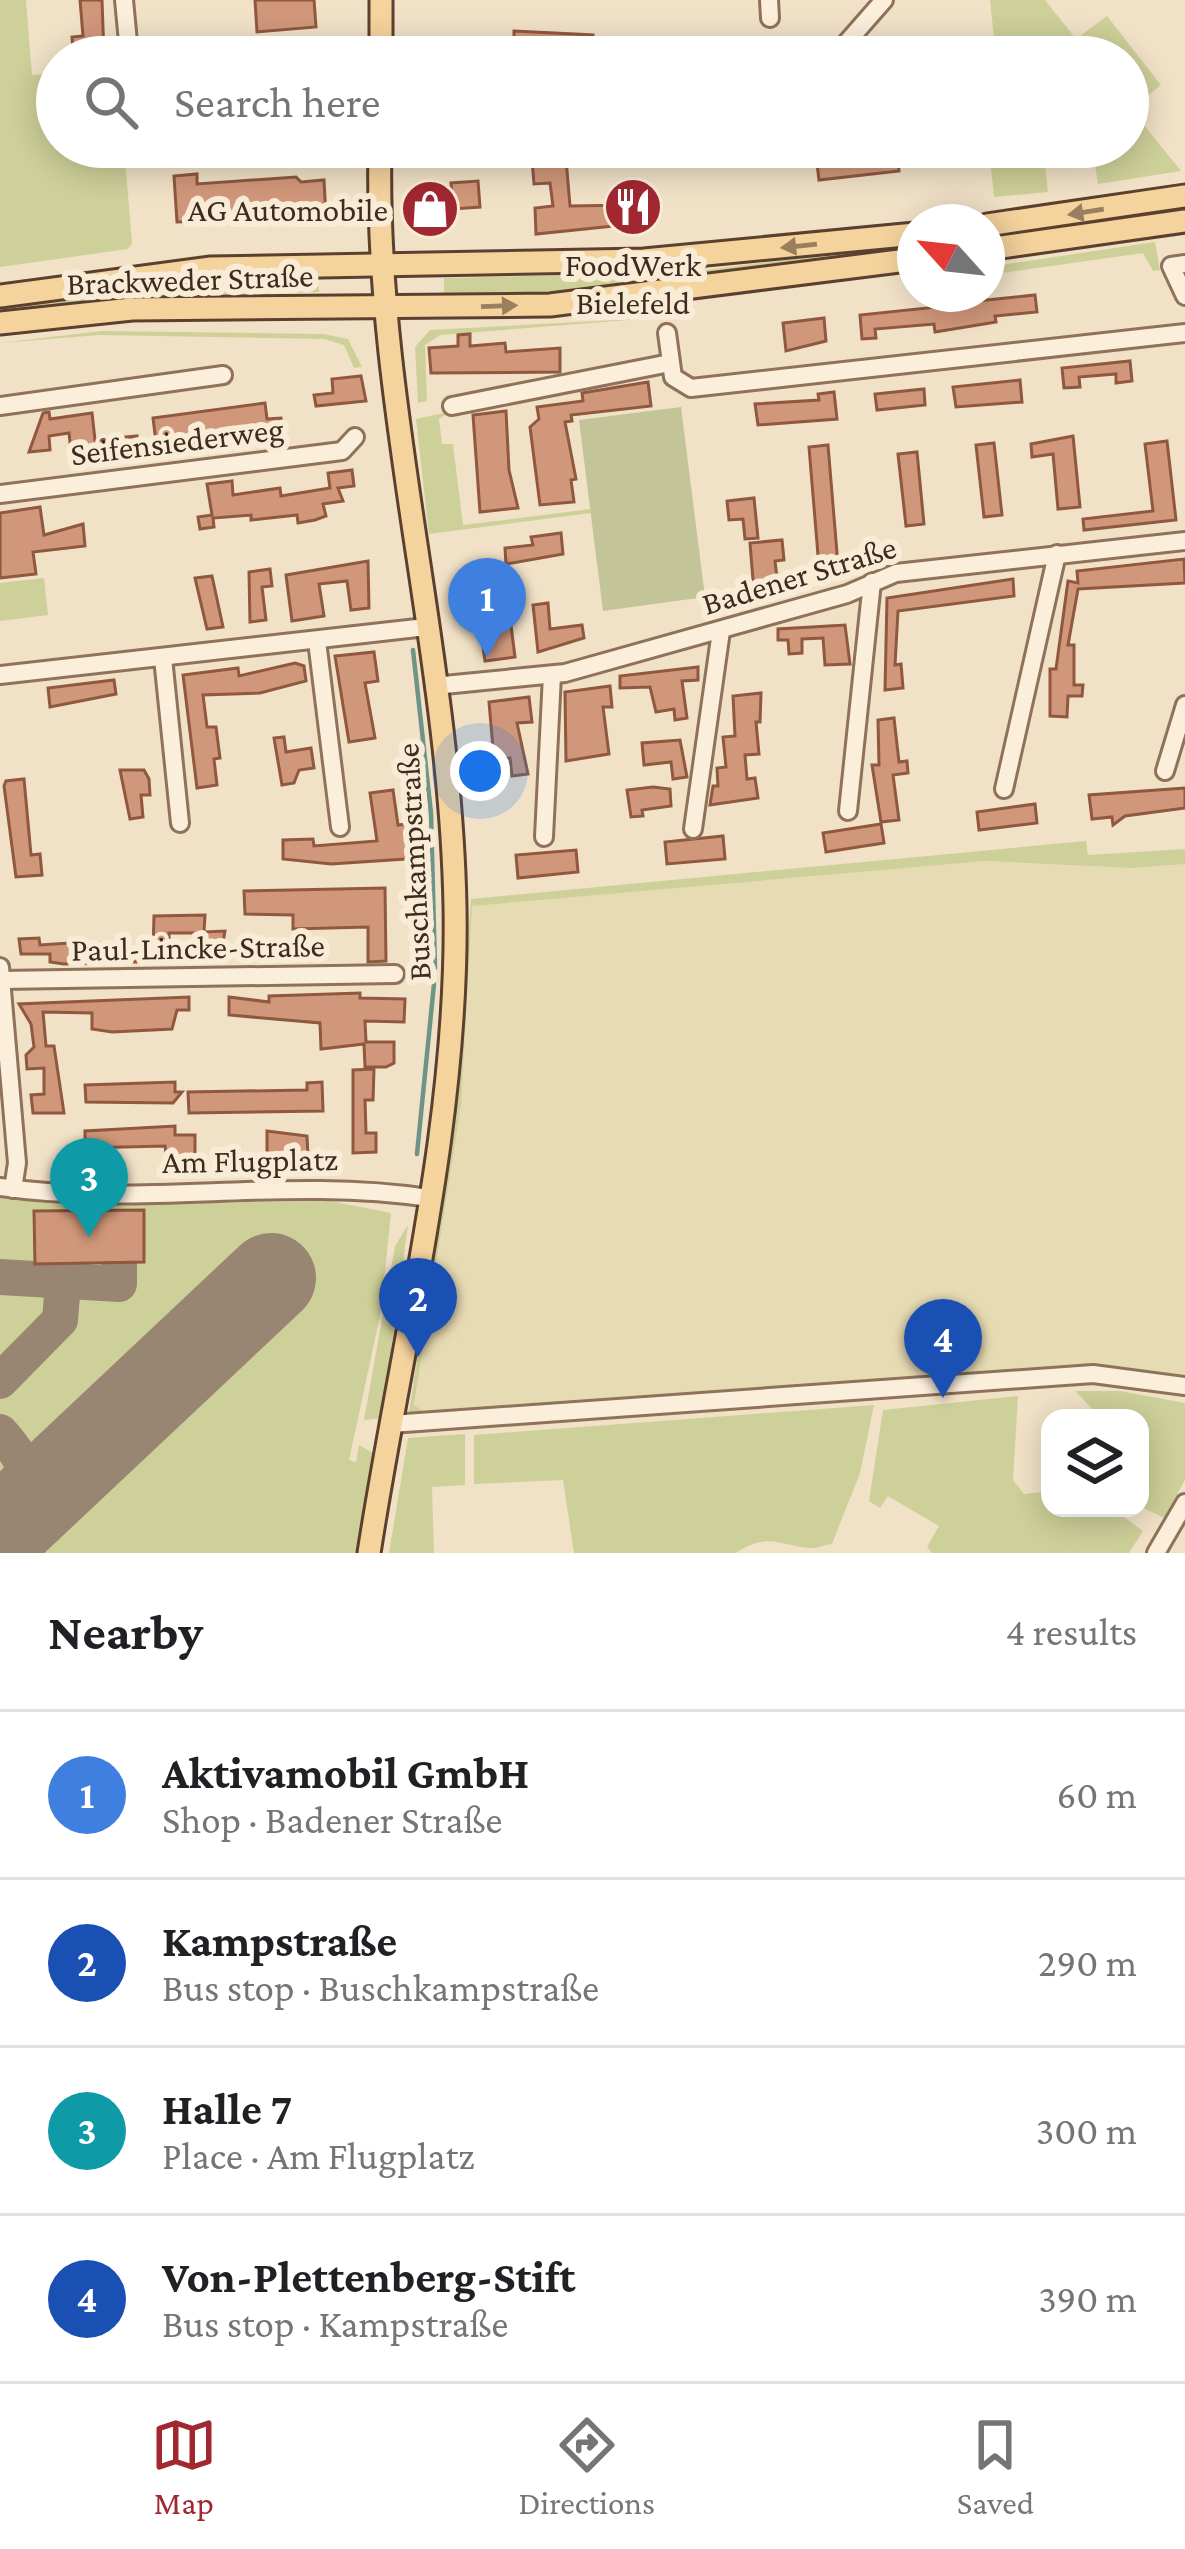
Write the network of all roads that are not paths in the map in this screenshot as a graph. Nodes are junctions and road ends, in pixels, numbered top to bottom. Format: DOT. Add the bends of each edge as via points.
graph roads {
  1 [pos="124,0"];
  2 [pos="381,0"];
  3 [pos="884,0"];
  4 [pos="127,36"];
  5 [pos="381,36"];
  6 [pos="852,36"];
  7 [pos="380,168"];
  8 [pos="1185,196"];
  9 [pos="1185,220"];
  10 [pos="1005,222"];
  11 [pos="897,236"];
  12 [pos="1005,246"];
  13 [pos="897,261"];
  14 [pos="379,262"];
  15 [pos="1185,264"];
  16 [pos="0,296"];
  17 [pos="1185,296"];
  18 [pos="382,308"];
  19 [pos="0,323"];
  20 [pos="668,333"];
  21 [pos="1185,333"];
  22 [pos="670,363"];
  23 [pos="223,375"];
  24 [pos="0,406"];
  25 [pos="452,406"];
  26 [pos="355,437"];
  27 [pos="0,494"];
  28 [pos="1185,541"];
  29 [pos="1057,554"];
  30 [pos="872,582"];
  31 [pos="426,627"];
  32 [pos="721,631"];
  33 [pos="316,641"];
  34 [pos="163,658"];
  35 [pos="552,675"];
  36 [pos="0,676"];
  37 [pos="434,686"];
  38 [pos="1185,705"];
  39 [pos="1165,771"];
  40 [pos="1004,789"];
  41 [pos="848,811"];
  42 [pos="180,824"];
  43 [pos="340,827"];
  44 [pos="693,829"];
  45 [pos="544,837"];
  46 [pos="0,967"];
  47 [pos="395,974"];
  48 [pos="1,980"];
  49 [pos="7,1188"];
  50 [pos="429,1198"];
  51 [pos="1185,1386"];
  52 [pos="391,1424"];
  53 [pos="1183,1511"];
  54 [pos="369,1553"];
  55 [pos="1156,1553"];
  1 -- 4 [label="street"];
  2 -- 5 [label="main road"];
  3 -- 6 [label="street"];
  7 -- 14 [label="main road, Buschkampstraße"];
  8 -- 10 [label="main road, one-way"];
  9 -- 12 [label="main road"];
  11 -- 14 [label="main road, Brackweder Straße, one-way" via="644,260"];
  18 -- 13 [label="main road, Brackweder Straße, one-way" via="573,302"];
  14 -- 16 [label="main road, Brackweder Straße" via="173,271"];
  14 -- 18 [label="main road, Buschkampstraße"];
  15 -- 17 [label="street" via="1171,266"];
  18 -- 19 [label="main road, Brackweder Straße" via="132,309"];
  18 -- 31 [label="main road, Buschkampstraße"];
  20 -- 22 [label="street"];
  21 -- 22 [label="street" via="696,388 676,381"];
  22 -- 25 [label="street"];
  23 -- 24 [label="street"];
  26 -- 27 [label="street, Seifensiederweg" via="342,451"];
  28 -- 29 [label="street, Badener Straße"];
  29 -- 30 [label="street, Badener Straße"];
  29 -- 40 [label="street"];
  30 -- 32 [label="street, Badener Straße"];
  30 -- 41 [label="street"];
  31 -- 33 [label="street"];
  31 -- 37 [label="main road, Buschkampstraße"];
  32 -- 35 [label="street, Badener Straße"];
  32 -- 44 [label="street"];
  33 -- 34 [label="street"];
  33 -- 43 [label="street"];
  34 -- 36 [label="street"];
  34 -- 42 [label="street"];
  35 -- 37 [label="street, Badener Straße"];
  35 -- 45 [label="street"];
  37 -- 50 [label="main road, Buschkampstraße" via="453,856 455,976"];
  38 -- 39 [label="street"];
  46 -- 48 [label="street"];
  47 -- 48 [label="street, Paul-Lincke-Straße"];
  48 -- 49 [label="street" via="16,1163"];
  49 -- 50 [label="street, Am Flugplatz" via="326,1188"];
  50 -- 52 [label="main road, Buschkampstraße"];
  51 -- 52 [label="street" via="1093,1374"];
  52 -- 54 [label="main road, Buschkampstraße"];
  53 -- 55 [label="street"];
}
